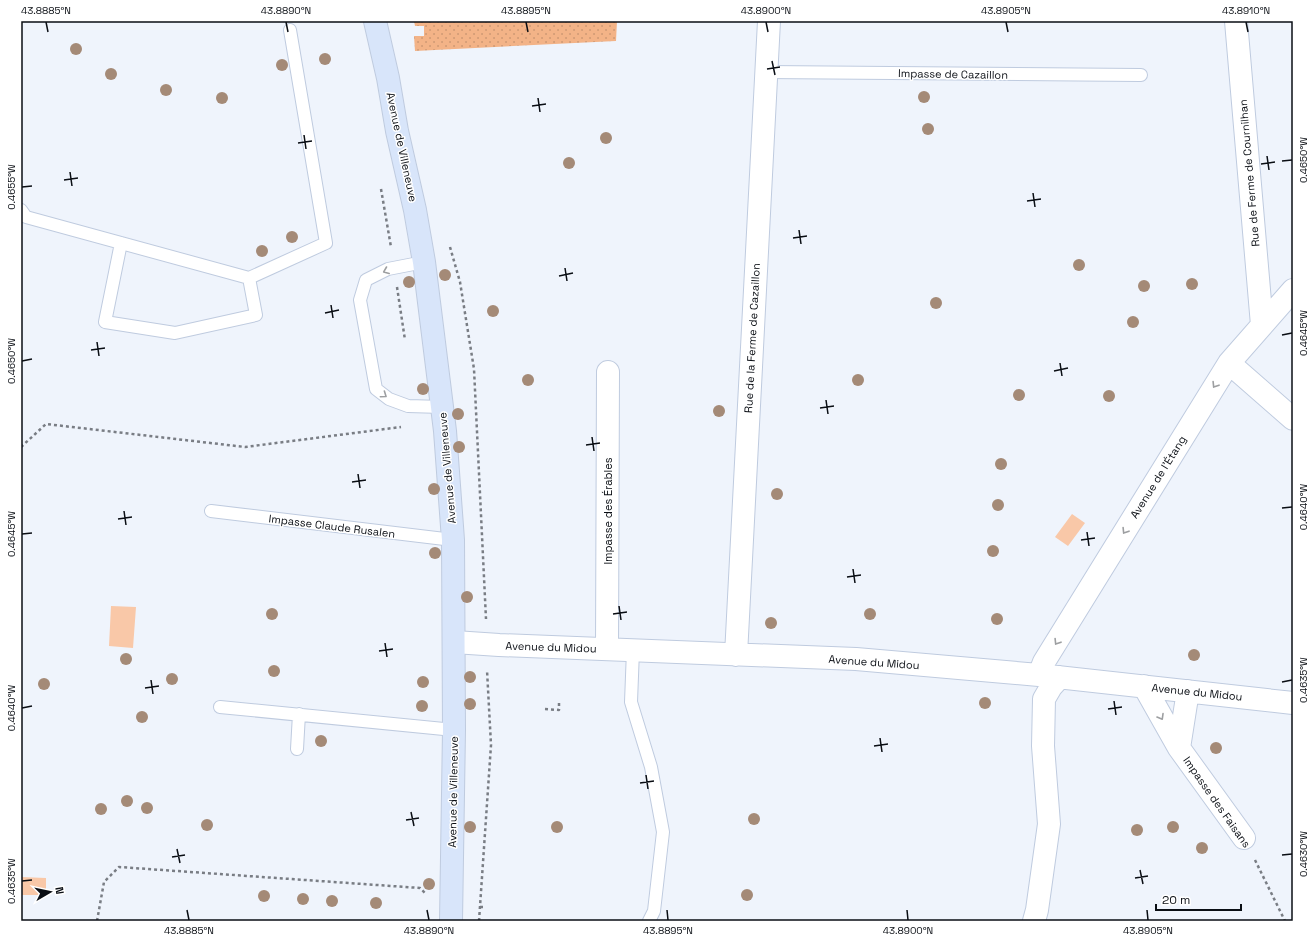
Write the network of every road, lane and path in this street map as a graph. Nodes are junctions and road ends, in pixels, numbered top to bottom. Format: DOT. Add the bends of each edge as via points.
graph roads {
  1 [pos="376,21"];
  2 [pos="769,21"];
  3 [pos="1236,21"];
  4 [pos="290,30"];
  5 [pos="765,72"];
  6 [pos="1141,76"];
  7 [pos="381,183"];
  8 [pos="21,210"];
  9 [pos="121,243"];
  10 [pos="424,262"];
  11 [pos="394,268"];
  12 [pos="249,278"];
  13 [pos="1293,290"];
  14 [pos="1262,325"];
  15 [pos="406,345"];
  16 [pos="1228,363"];
  17 [pos="608,372"];
  18 [pos="442,406"];
  19 [pos="1293,419"];
  20 [pos="403,426"];
  21 [pos="21,447"];
  22 [pos="211,511"];
  23 [pos="453,540"];
  24 [pos="454,642"];
  25 [pos="607,649"];
  26 [pos="633,650"];
  27 [pos="736,655"];
  28 [pos="1041,675"];
  29 [pos="1144,686"];
  30 [pos="1188,691"];
  31 [pos="559,701"];
  32 [pos="1293,703"];
  33 [pos="220,707"];
  34 [pos="545,709"];
  35 [pos="299,714"];
  36 [pos="454,730"];
  37 [pos="1043,746"];
  38 [pos="1179,748"];
  39 [pos="297,749"];
  40 [pos="1244,838"];
  41 [pos="428,897"];
  42 [pos="97,921"];
  43 [pos="451,921"];
  44 [pos="649,921"];
  45 [pos="1034,921"];
  46 [pos="1285,921"];
  1 -- 10 [label="main road, Avenue de Villeneuve"];
  2 -- 5 [label="street, Rue de la Ferme de Cazaillon"];
  3 -- 14 [label="street, Rue de Ferme de Cournilhan"];
  4 -- 12 [label="lane" via="326,243"];
  5 -- 6 [label="lane, Impasse de Cazaillon"];
  5 -- 27 [label="street, Rue de la Ferme de Cazaillon"];
  7 -- 11 [label="path"];
  8 -- 9 [label="lane" via="26,217"];
  9 -- 12 [label="lane"];
  9 -- 12 [label="lane" via="105,322 175,333 256,315"];
  10 -- 11 [label="lane"];
  10 -- 18 [label="main road, Avenue de Villeneuve"];
  11 -- 15 [label="path"];
  11 -- 18 [label="lane, one-way" via="366,280 360,300 376,389 389,399 408,406"];
  13 -- 14 [label="street, Avenue de l'Étang"];
  14 -- 16 [label="street, Avenue de l'Étang"];
  16 -- 19 [label="street"];
  16 -- 28 [label="street, Avenue de l'Étang, one-way" via="1044,662"];
  17 -- 25 [label="street, Impasse des Érables"];
  18 -- 23 [label="main road, Avenue de Villeneuve"];
  20 -- 21 [label="path" via="245,446 46,424"];
  22 -- 23 [label="lane, Impasse Claude Rusalen"];
  23 -- 24 [label="main road, Avenue de Villeneuve"];
  24 -- 25 [label="street, Avenue du Midou"];
  24 -- 36 [label="main road, Avenue de Villeneuve"];
  25 -- 26 [label="street, Avenue du Midou"];
  26 -- 27 [label="street, Avenue du Midou"];
  26 -- 44 [label="lane" via="631,702 650,767 663,832 654,911"];
  27 -- 28 [label="street, Avenue du Midou" via="856,659"];
  28 -- 29 [label="street, Avenue du Midou"];
  28 -- 37 [label="street, Avenue de l'Étang" via="1051,687 1044,700"];
  28 -- 37 [label="street" via="1029,685"];
  29 -- 30 [label="street, Avenue du Midou"];
  29 -- 38 [label="street, Impasse des Faisans, one-way"];
  30 -- 32 [label="street, Avenue du Midou"];
  30 -- 38 [label="street, Impasse des Faisans"];
  31 -- 34 [label="path" via="559,710"];
  33 -- 35 [label="lane"];
  35 -- 36 [label="lane"];
  35 -- 39 [label="lane"];
  36 -- 43 [label="main road, Avenue de Villeneuve"];
  37 -- 45 [label="street" via="1049,824"];
  38 -- 40 [label="street, Impasse des Faisans"];
  40 -- 46 [label="path, Impasse des Faisans"];
  41 -- 42 [label="path" via="420,888 119,867 104,882"];
}
